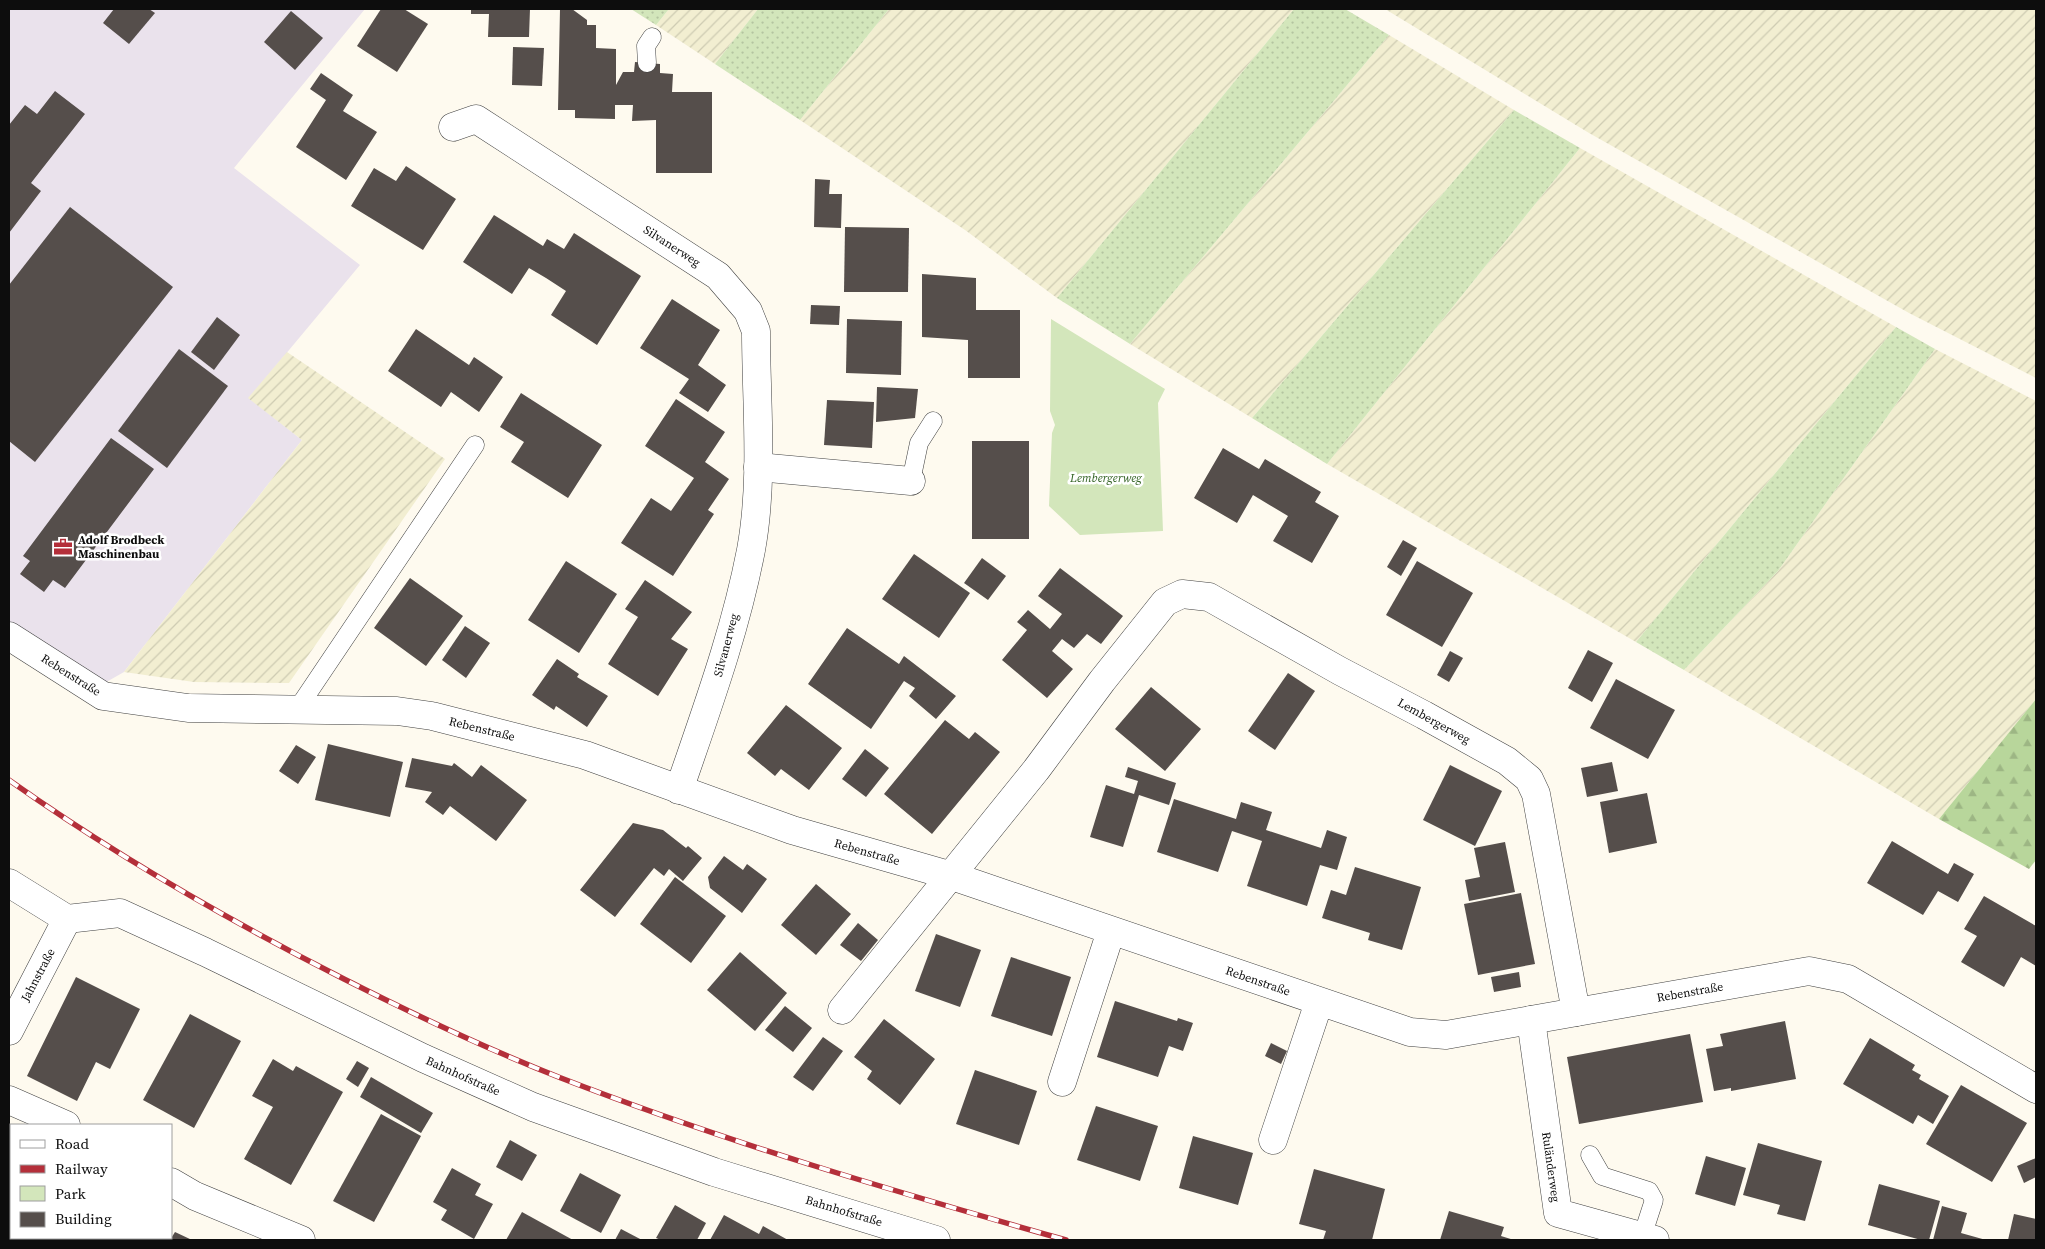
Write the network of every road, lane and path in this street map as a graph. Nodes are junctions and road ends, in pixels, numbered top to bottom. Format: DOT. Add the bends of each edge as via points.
graph roads {
  1 [pos="652,37"];
  2 [pos="647,63"];
  3 [pos="452,127"];
  4 [pos="933,421"];
  5 [pos="475,445"];
  6 [pos="758,467"];
  7 [pos="911,481"];
  8 [pos="9,636"];
  9 [pos="298,708"];
  10 [pos="679,790"];
  11 [pos="952,876"];
  12 [pos="9,882"];
  13 [pos="67,919"];
  14 [pos="1112,931"];
  15 [pos="1320,1002"];
  16 [pos="842,1010"];
  17 [pos="1576,1012"];
  18 [pos="1531,1020"];
  19 [pos="9,1031"];
  20 [pos="1062,1082"];
  21 [pos="2036,1089"];
  22 [pos="9,1100"];
  23 [pos="64,1124"];
  24 [pos="1273,1140"];
  25 [pos="1590,1155"];
  26 [pos="172,1183"];
  27 [pos="1648,1238"];
  28 [pos="301,1240"];
  29 [pos="936,1240"];
  1 -- 2 [label="lane" via="646,46"];
  3 -- 6 [label="street, Silvanerweg" via="476,119 718,276 748,311 756,331"];
  4 -- 7 [label="lane" via="919,443"];
  5 -- 9 [label="lane"];
  6 -- 7 [label="street"];
  6 -- 10 [label="street, Silvanerweg" via="751,550 724,658"];
  8 -- 9 [label="street, Rebenstraße" via="103,696 188,708"];
  9 -- 10 [label="street, Rebenstraße" via="397,711 432,716 585,755"];
  10 -- 11 [label="street, Rebenstraße" via="792,830"];
  11 -- 14 [label="street, Rebenstraße"];
  11 -- 16 [label="street"];
  11 -- 17 [label="street, Lembergerweg" via="1165,602 1182,594 1208,597 1424,714 1507,761 1529,778 1536,794"];
  12 -- 13 [label="street"];
  13 -- 19 [label="street, Jahnstraße"];
  13 -- 29 [label="street, Bahnhofstraße" via="120,913 533,1107 714,1172"];
  14 -- 15 [label="street, Rebenstraße"];
  14 -- 20 [label="street"];
  15 -- 18 [label="street, Rebenstraße" via="1410,1032 1446,1036"];
  15 -- 24 [label="street"];
  17 -- 18 [label="street, Rebenstraße"];
  17 -- 21 [label="street, Rebenstraße" via="1809,971 1848,979"];
  18 -- 27 [label="street, Ruländerweg" via="1558,1213"];
  22 -- 23 [label="street"];
  25 -- 27 [label="lane" via="1602,1176 1649,1191 1654,1200"];
  26 -- 28 [label="street" via="194,1196"];
}
